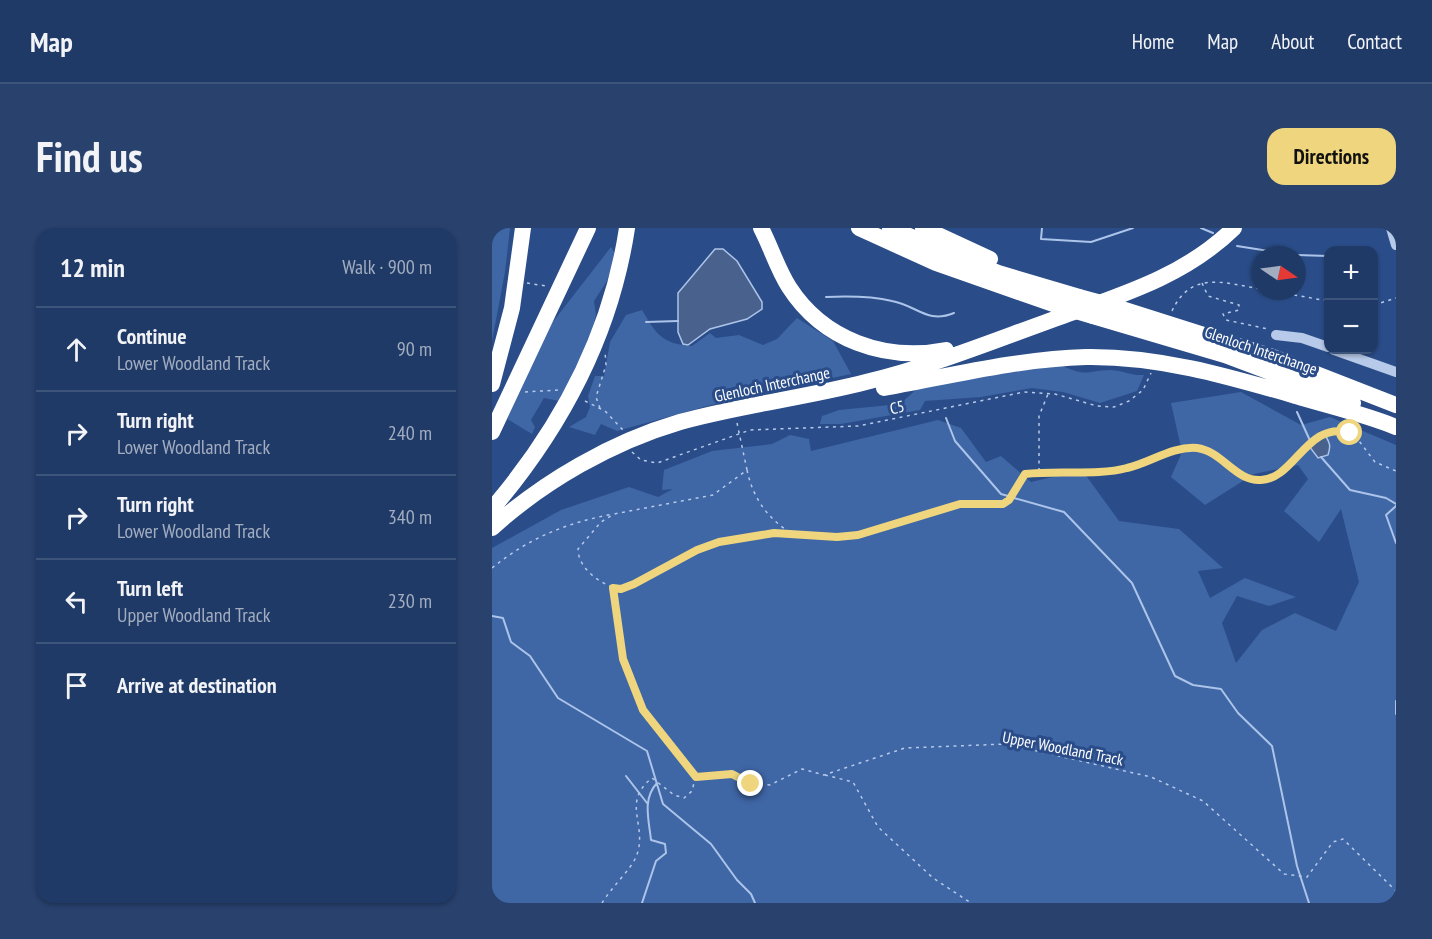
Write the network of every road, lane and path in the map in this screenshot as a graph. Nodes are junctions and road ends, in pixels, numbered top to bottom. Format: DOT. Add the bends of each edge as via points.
graph roads {
  1 [pos="523,228"];
  2 [pos="588,228"];
  3 [pos="627,228"];
  4 [pos="761,228"];
  5 [pos="859,228"];
  6 [pos="890,228"];
  7 [pos="923,228"];
  8 [pos="1234,228"];
  9 [pos="1391,228"];
  10 [pos="1396,245"];
  11 [pos="517,281"];
  12 [pos="1202,283"];
  13 [pos="560,288"];
  14 [pos="1252,288"];
  15 [pos="1079,297"];
  16 [pos="1306,297"];
  17 [pos="1396,298"];
  18 [pos="1324,300"];
  19 [pos="1378,304"];
  20 [pos="1171,312"];
  21 [pos="600,330"];
  22 [pos="1014,333"];
  23 [pos="1276,335"];
  24 [pos="1324,345"];
  25 [pos="1345,354"];
  26 [pos="1153,367"];
  27 [pos="1396,372"];
  28 [pos="492,384"];
  29 [pos="561,391"];
  30 [pos="521,392"];
  31 [pos="1048,393"];
  32 [pos="585,401"];
  33 [pos="772,402"];
  34 [pos="1396,405"];
  35 [pos="600,408"];
  36 [pos="1396,420"];
  37 [pos="1396,427"];
  38 [pos="623,430"];
  39 [pos="492,432"];
  40 [pos="738,434"];
  41 [pos="632,451"];
  42 [pos="747,470"];
  43 [pos="1396,471"];
  44 [pos="1039,472"];
  45 [pos="492,509"];
  46 [pos="614,514"];
  47 [pos="492,528"];
  48 [pos="792,533"];
  49 [pos="492,568"];
  50 [pos="613,588"];
  51 [pos="824,775"];
  52 [pos="696,777"];
  53 [pos="1396,891"];
  54 [pos="602,903"];
  55 [pos="971,903"];
  1 -- 11 [label="highway"];
  2 -- 13 [label="highway"];
  3 -- 21 [label="highway"];
  4 -- 22 [label="highway" via="797,298 821,322 857,344 883,351 921,353"];
  5 -- 36 [label="highway, Glenloch Interchange, bridge" via="936,263 1056,305 1253,364"];
  6 -- 15 [label="highway, Glenloch Interchange" via="988,269"];
  7 -- 15 [label="highway" via="1059,284"];
  8 -- 22 [label="highway, Glenloch Interchange" via="1205,253 1158,281"];
  9 -- 10 [label="street"];
  11 -- 13 [label="path"];
  11 -- 28 [label="highway"];
  12 -- 14 [label="path"];
  12 -- 20 [label="path" via="1186,290"];
  12 -- 23 [label="path" via="1208,296 1239,305 1239,310 1223,314 1226,320 1264,327"];
  13 -- 39 [label="highway"];
  15 -- 34 [label="highway, Glenloch Interchange, bridge" via="1270,357"];
  16 -- 18 [label="path"];
  17 -- 19 [label="path"];
  21 -- 35 [label="path" via="606,364 597,392"];
  21 -- 45 [label="highway" via="580,380 555,423"];
  22 -- 33 [label="highway, Glenloch Interchange" via="897,374"];
  23 -- 24 [label="street"];
  25 -- 27 [label="street"];
  26 -- 31 [label="path, C5" via="1143,390 1114,407"];
  29 -- 30 [label="path"];
  31 -- 40 [label="path, C5" via="1010,394 858,426 761,428"];
  31 -- 44 [label="path" via="1039,416"];
  32 -- 35 [label="path"];
  33 -- 37 [label="highway" via="840,396 1024,363 1116,358 1170,363 1222,374"];
  33 -- 47 [label="highway, Glenloch Interchange" via="680,423 622,443 566,474"];
  35 -- 38 [label="path"];
  40 -- 41 [label="path, C5" via="657,463 641,460"];
  40 -- 42 [label="path"];
  42 -- 46 [label="path" via="713,495"];
  42 -- 48 [label="path" via="758,501 776,524"];
  43 -- 44 [label="path" via="1375,462 1356,437 1341,430 1320,437 1276,476 1263,481 1250,478 1213,453 1194,448 1165,453 1126,469"];
  44 -- 48 [label="path" via="1022,475 1003,504 960,504 858,535"];
  46 -- 49 [label="path" via="580,520 541,534"];
  46 -- 50 [label="path" via="578,549 578,559 586,570"];
  48 -- 50 [label="path" via="719,542 634,584"];
  50 -- 52 [label="path" via="623,659 643,710"];
  51 -- 52 [label="path, Upper Woodland Track" via="802,770 770,785 751,784 732,774"];
  51 -- 53 [label="path, Upper Woodland Track" via="905,748 1006,744 1151,777 1203,801 1284,874 1307,877 1333,842 1343,839"];
  51 -- 55 [label="path" via="852,782 878,827 933,878"];
  52 -- 54 [label="path" via="692,791 684,798 652,778 639,790 635,804 639,840 636,858"];
}
